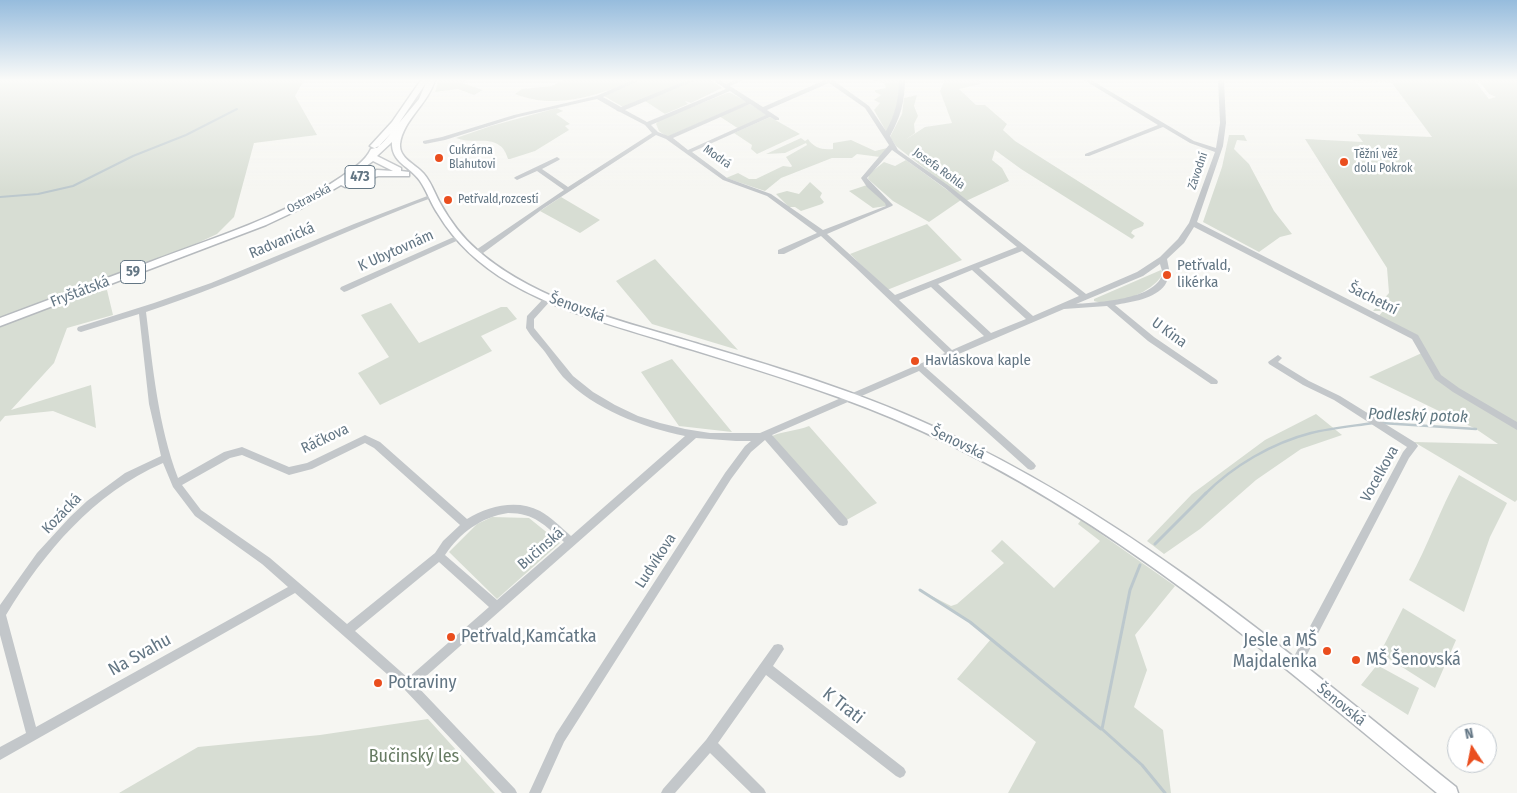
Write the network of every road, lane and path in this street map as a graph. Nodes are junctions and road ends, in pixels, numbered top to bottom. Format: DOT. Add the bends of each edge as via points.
graph roads {
  1 [pos="400,117"];
  2 [pos="410,117"];
  3 [pos="497,117"];
  4 [pos="511,117"];
  5 [pos="634,117"];
  6 [pos="664,117"];
  7 [pos="716,117"];
  8 [pos="766,117"];
  9 [pos="774,117"];
  10 [pos="873,117"];
  11 [pos="896,117"];
  12 [pos="1150,117"];
  13 [pos="1223,117"];
  14 [pos="777,119"];
  15 [pos="498,120"];
  16 [pos="648,124"];
  17 [pos="1163,125"];
  18 [pos="402,128"];
  19 [pos="656,133"];
  20 [pos="886,137"];
  21 [pos="668,138"];
  22 [pos="380,141"];
  23 [pos="425,142"];
  24 [pos="892,146"];
  25 [pos="1218,151"];
  26 [pos="688,152"];
  27 [pos="1087,155"];
  28 [pos="373,156"];
  29 [pos="556,159"];
  30 [pos="357,160"];
  31 [pos="537,168"];
  32 [pos="407,170"];
  33 [pos="517,178"];
  34 [pos="568,190"];
  35 [pos="318,196"];
  36 [pos="432,196"];
  37 [pos="261,222"];
  38 [pos="1193,223"];
  39 [pos="822,233"];
  40 [pos="459,238"];
  41 [pos="1024,247"];
  42 [pos="188,252"];
  43 [pos="781,252"];
  44 [pos="476,254"];
  45 [pos="1164,259"];
  46 [pos="974,268"];
  47 [pos="933,284"];
  48 [pos="344,289"];
  49 [pos="1085,297"];
  50 [pos="548,298"];
  51 [pos="893,299"];
  52 [pos="1109,304"];
  53 [pos="1061,307"];
  54 [pos="142,310"];
  55 [pos="1032,319"];
  56 [pos="0,322"];
  57 [pos="81,329"];
  58 [pos="990,336"];
  59 [pos="951,354"];
  60 [pos="1278,358"];
  61 [pos="921,368"];
  62 [pos="1214,382"];
  63 [pos="852,397"];
  64 [pos="1375,422"];
  65 [pos="1517,426"];
  66 [pos="693,435"];
  67 [pos="764,436"];
  68 [pos="166,458"];
  69 [pos="1031,466"];
  70 [pos="176,484"];
  71 [pos="843,522"];
  72 [pos="467,525"];
  73 [pos="572,542"];
  74 [pos="439,556"];
  75 [pos="297,587"];
  76 [pos="497,607"];
  77 [pos="0,614"];
  78 [pos="347,631"];
  79 [pos="778,649"];
  80 [pos="765,667"];
  81 [pos="1294,668"];
  82 [pos="408,685"];
  83 [pos="32,735"];
  84 [pos="710,744"];
  85 [pos="0,754"];
  86 [pos="900,772"];
  87 [pos="511,793"];
  88 [pos="534,793"];
  89 [pos="667,793"];
  90 [pos="760,793"];
  91 [pos="1450,793"];
  1 -- 22 [label="main road, Ostravská / 59"];
  2 -- 18 [label="main road, Ostravská / 59"];
  3 -- 15 [label="street"];
  4 -- 15 [label="street"];
  5 -- 16 [label="street, Modrá"];
  6 -- 16 [label="street"];
  7 -- 21 [label="street"];
  8 -- 26 [label="street"];
  9 -- 14 [label="street"];
  10 -- 20 [label="street, Josefa Rohla"];
  11 -- 20 [label="street"];
  12 -- 17 [label="street"];
  13 -- 25 [label="street, Závodní"];
  15 -- 23 [label="street"];
  16 -- 19 [label="street, Modrá"];
  17 -- 25 [label="street" via="1192,142"];
  17 -- 27 [label="street"];
  18 -- 28 [label="main road, Ostravská / 59"];
  18 -- 32 [label="main road" via="396,149"];
  19 -- 21 [label="street, Modrá"];
  19 -- 34 [label="street"];
  20 -- 24 [label="street, Josefa Rohla"];
  21 -- 26 [label="street, Modrá"];
  22 -- 28 [label="main road"];
  22 -- 30 [label="main road, Ostravská / 59"];
  24 -- 39 [label="street" via="864,178 890,204"];
  24 -- 41 [label="street, Josefa Rohla"];
  25 -- 38 [label="street, Závodní"];
  26 -- 39 [label="street, Modrá" via="726,179 769,195"];
  28 -- 30 [label="main road, 473"];
  28 -- 32 [label="main road, 473"];
  28 -- 35 [label="main road, Ostravská / 59"];
  29 -- 31 [label="street"];
  30 -- 37 [label="main road, Ostravská / 59" via="328,182"];
  31 -- 33 [label="street"];
  31 -- 34 [label="street"];
  32 -- 35 [label="main road, 473" via="374,173"];
  32 -- 36 [label="main road, Šenovská / 473" via="426,186"];
  34 -- 44 [label="street"];
  35 -- 37 [label="main road, Ostravská / 59"];
  36 -- 40 [label="main road, Šenovská / 473"];
  36 -- 54 [label="street, Radvanická" via="375,216 231,279"];
  37 -- 42 [label="main road, Ostravská / 59"];
  38 -- 45 [label="street, Závodní"];
  38 -- 65 [label="street, Šachetní" via="1415,337 1438,376"];
  39 -- 43 [label="street"];
  39 -- 51 [label="street, Modrá"];
  40 -- 44 [label="main road, Šenovská / 473"];
  40 -- 48 [label="street, K Ubytovnám"];
  41 -- 46 [label="street"];
  41 -- 49 [label="street, Josefa Rohla"];
  42 -- 56 [label="main road, Fryštátská / 59"];
  44 -- 50 [label="main road, Šenovská / 473" via="504,275"];
  45 -- 49 [label="street, Závodní" via="1146,271"];
  45 -- 52 [label="street, Závodní" via="1167,274 1155,289 1135,299"];
  46 -- 47 [label="street"];
  46 -- 55 [label="street"];
  47 -- 51 [label="street"];
  47 -- 58 [label="street"];
  49 -- 53 [label="street, Závodní"];
  50 -- 63 [label="main road, Šenovská / 473"];
  50 -- 66 [label="street" via="530,318 529,325 569,377 593,396 626,414"];
  51 -- 59 [label="street, Modrá"];
  52 -- 53 [label="street, Závodní"];
  52 -- 62 [label="street, U Kina"];
  53 -- 55 [label="street, Závodní"];
  54 -- 57 [label="street, Radvanická"];
  54 -- 68 [label="street" via="153,404"];
  55 -- 58 [label="street, Závodní"];
  58 -- 59 [label="street, Závodní"];
  59 -- 61 [label="street, Závodní"];
  60 -- 64 [label="street, Vocelkova" via="1272,362"];
  61 -- 63 [label="street, Závodní"];
  61 -- 69 [label="street"];
  63 -- 67 [label="street, Ludvíkova"];
  63 -- 81 [label="main road, Šenovská / 473" via="966,447 1071,505 1153,560"];
  64 -- 81 [label="street, Vocelkova" via="1414,446 1406,455"];
  66 -- 67 [label="street" via="728,438"];
  66 -- 73 [label="street, Bučinská"];
  67 -- 71 [label="street"];
  67 -- 88 [label="street, Ludvíkova" via="737,463 560,738"];
  68 -- 70 [label="street"];
  68 -- 77 [label="street, Kozácká" via="128,476 80,514 21,582"];
  70 -- 72 [label="street, Ráčkova" via="226,455 242,451 289,471 309,466 365,439 377,445"];
  70 -- 75 [label="street" via="198,513"];
  72 -- 73 [label="street" via="492,511 511,509 534,513"];
  72 -- 74 [label="street"];
  73 -- 76 [label="street, Bučinská"];
  74 -- 76 [label="street"];
  74 -- 78 [label="street"];
  75 -- 78 [label="street"];
  75 -- 83 [label="street, Na Svahu"];
  76 -- 82 [label="street, Bučinská"];
  77 -- 83 [label="street, Kozácká"];
  78 -- 82 [label="street"];
  79 -- 80 [label="street"];
  80 -- 84 [label="street"];
  80 -- 86 [label="street, K Trati"];
  81 -- 91 [label="main road, Šenovská / 473"];
  82 -- 87 [label="street"];
  83 -- 85 [label="street, Na Svahu"];
  84 -- 89 [label="street"];
  84 -- 90 [label="street"];
}
